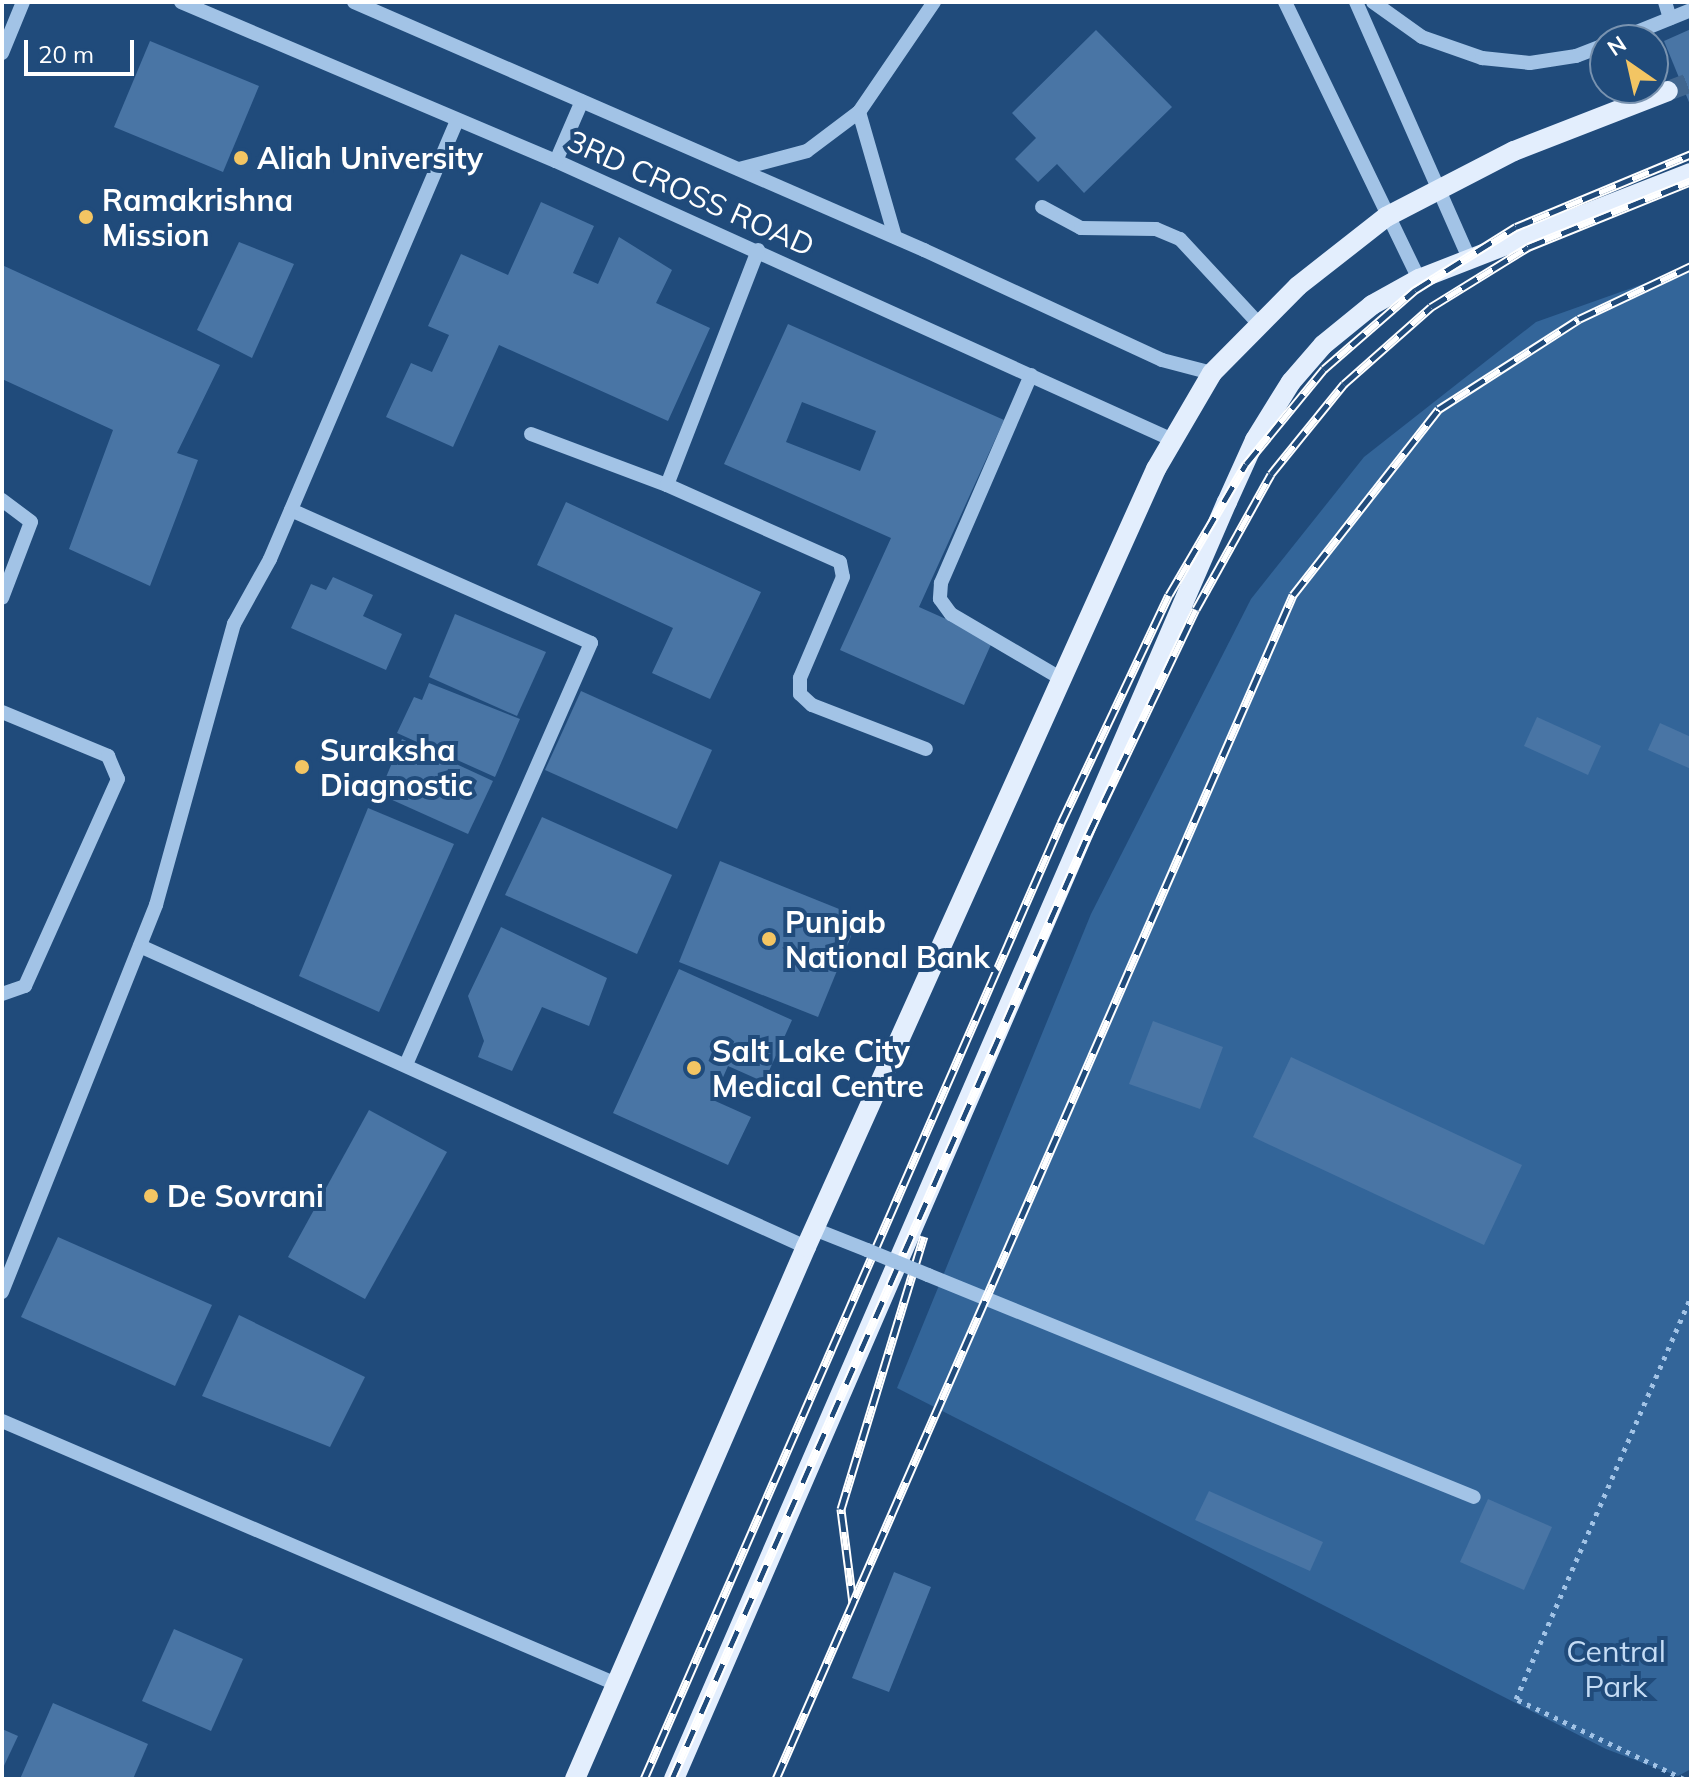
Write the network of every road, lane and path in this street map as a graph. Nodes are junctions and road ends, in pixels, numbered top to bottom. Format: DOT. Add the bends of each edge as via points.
graph roads {
  1 [pos="23,2"];
  2 [pos="181,2"];
  3 [pos="354,2"];
  4 [pos="934,2"];
  5 [pos="1285,2"];
  6 [pos="1356,2"];
  7 [pos="1373,2"];
  8 [pos="1665,2"];
  9 [pos="1691,10"];
  10 [pos="1670,18"];
  11 [pos="1656,24"];
  12 [pos="1589,51"];
  13 [pos="2,53"];
  14 [pos="582,101"];
  15 [pos="1635,104"];
  16 [pos="859,112"];
  17 [pos="457,121"];
  18 [pos="556,161"];
  19 [pos="739,169"];
  20 [pos="1691,173"];
  21 [pos="1443,188"];
  22 [pos="1042,207"];
  23 [pos="1386,217"];
  24 [pos="895,237"];
  25 [pos="758,250"];
  26 [pos="1469,258"];
  27 [pos="1419,279"];
  28 [pos="1259,324"];
  29 [pos="1212,373"];
  30 [pos="1031,375"];
  31 [pos="531,434"];
  32 [pos="1175,441"];
  33 [pos="667,485"];
  34 [pos="2,500"];
  35 [pos="291,510"];
  36 [pos="2,598"];
  37 [pos="1062,679"];
  38 [pos="2,712"];
  39 [pos="926,749"];
  40 [pos="140,946"];
  41 [pos="2,994"];
  42 [pos="406,1065"];
  43 [pos="810,1238"];
  44 [pos="2,1292"];
  45 [pos="1691,1296"];
  46 [pos="2,1421"];
  47 [pos="1474,1497"];
  48 [pos="616,1684"];
  49 [pos="575,1779"];
  50 [pos="674,1779"];
  51 [pos="1684,1779"];
  1 -- 13 [label="street"];
  2 -- 17 [label="street, 3RD CROSS ROAD"];
  3 -- 14 [label="street"];
  4 -- 16 [label="street"];
  5 -- 23 [label="street"];
  6 -- 21 [label="street"];
  7 -- 12 [label="street" via="1422,37 1482,58 1530,63"];
  8 -- 10 [label="street"];
  9 -- 10 [label="street"];
  10 -- 11 [label="street"];
  14 -- 18 [label="street"];
  14 -- 19 [label="street"];
  15 -- 21 [label="main road" via="1514,151"];
  16 -- 19 [label="street" via="807,151"];
  16 -- 24 [label="street"];
  17 -- 18 [label="street, 3RD CROSS ROAD"];
  17 -- 35 [label="street"];
  18 -- 25 [label="street, 3RD CROSS ROAD"];
  19 -- 24 [label="street"];
  20 -- 26 [label="main road"];
  21 -- 23 [label="main road"];
  21 -- 26 [label="street"];
  22 -- 28 [label="street" via="1081,228 1156,229 1180,239"];
  23 -- 27 [label="street"];
  23 -- 28 [label="main road"];
  24 -- 29 [label="street" via="1162,360"];
  25 -- 30 [label="street, 3RD CROSS ROAD"];
  25 -- 33 [label="street"];
  26 -- 27 [label="main road"];
  27 -- 50 [label="main road" via="1372,305 1323,345 1291,382 1255,440"];
  28 -- 29 [label="main road"];
  29 -- 32 [label="main road"];
  30 -- 32 [label="street, 3RD CROSS ROAD"];
  30 -- 37 [label="street" via="941,583 940,599 951,614"];
  31 -- 33 [label="street"];
  32 -- 37 [label="main road" via="1156,469"];
  33 -- 39 [label="street" via="840,562 843,577 800,678 800,694 812,705"];
  34 -- 36 [label="street" via="31,522"];
  35 -- 40 [label="street" via="234,624"];
  35 -- 42 [label="street" via="591,643"];
  37 -- 43 [label="main road"];
  38 -- 41 [label="street" via="108,756 118,779 25,986"];
  40 -- 42 [label="street"];
  40 -- 44 [label="street"];
  42 -- 43 [label="street"];
  43 -- 47 [label="street, bridge" via="867,1250"];
  43 -- 48 [label="main road"];
  45 -- 51 [label="path" via="1516,1699"];
  46 -- 48 [label="street"];
  48 -- 49 [label="main road"];
}
